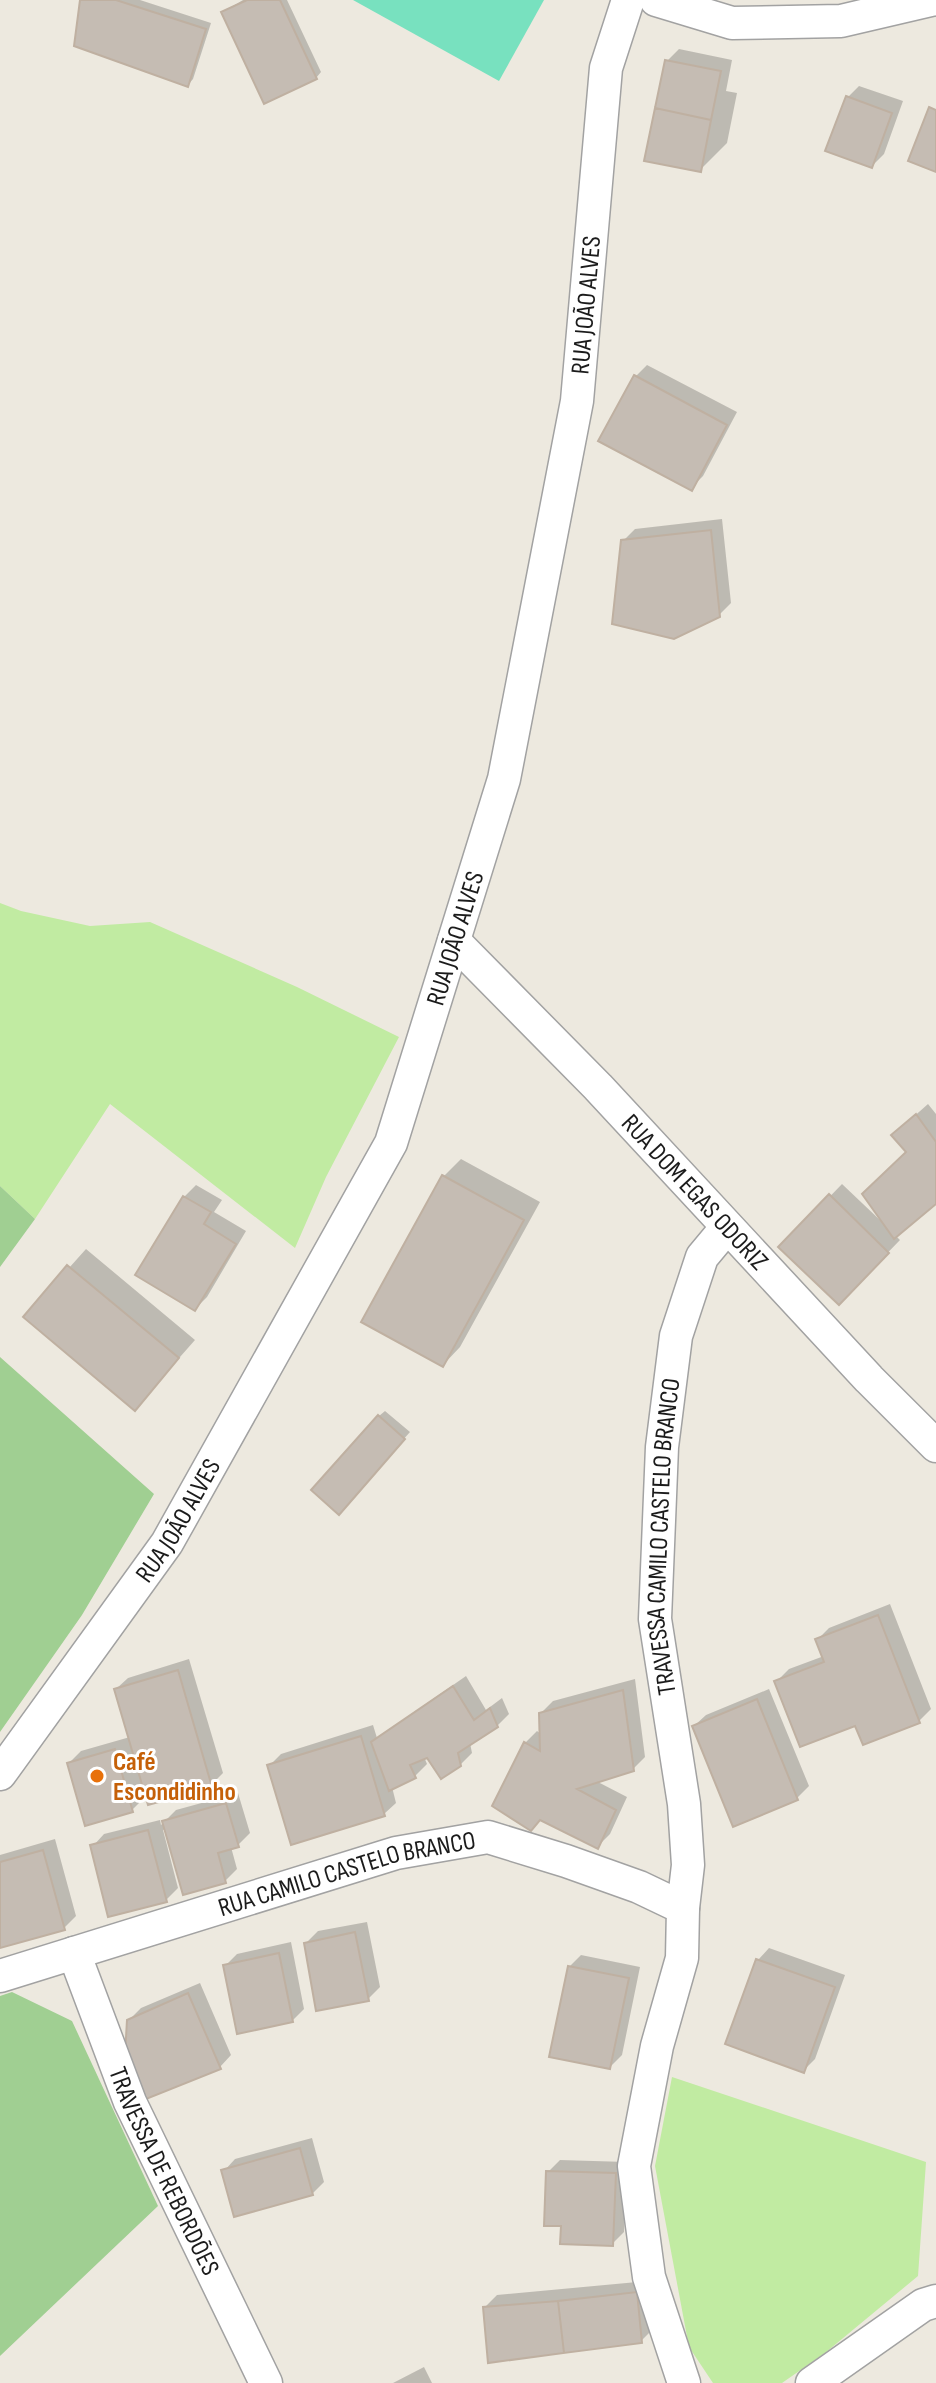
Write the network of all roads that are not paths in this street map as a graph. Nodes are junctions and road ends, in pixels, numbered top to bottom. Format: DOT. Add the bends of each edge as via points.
graph roads {
  1 [pos="628,0"];
  2 [pos="656,0"];
  3 [pos="931,0"];
  4 [pos="454,941"];
  5 [pos="727,1227"];
  6 [pos="936,1446"];
  7 [pos="0,1774"];
  8 [pos="683,1908"];
  9 [pos="74,1953"];
  10 [pos="0,1976"];
  11 [pos="936,2301"];
  12 [pos="266,2383"];
  13 [pos="684,2383"];
  14 [pos="812,2383"];
  1 -- 4 [label="street, RUA JOÃO ALVES" via="606,68 574,416 504,779"];
  2 -- 3 [label="street" via="732,23 841,21"];
  4 -- 5 [label="street, RUA DOM EGAS ODORIZ"];
  4 -- 7 [label="street, RUA JOÃO ALVES" via="391,1143 167,1543"];
  5 -- 6 [label="street, RUA DOM EGAS ODORIZ"];
  5 -- 8 [label="street, TRAVESSA CAMILO CASTELO BRANCO" via="702,1257 676,1336 662,1447 655,1619 684,1804 688,1865"];
  8 -- 9 [label="street, RUA CAMILO CASTELO BRANCO" via="595,1871 488,1837 396,1853"];
  8 -- 13 [label="street" via="682,1958 657,2046 634,2166 649,2277"];
  9 -- 10 [label="street, RUA CAMILO CASTELO BRANCO"];
  9 -- 12 [label="street, TRAVESSA DE REBORDÕES" via="130,2102"];
  11 -- 14 [label="street" via="912,2312"];
}
